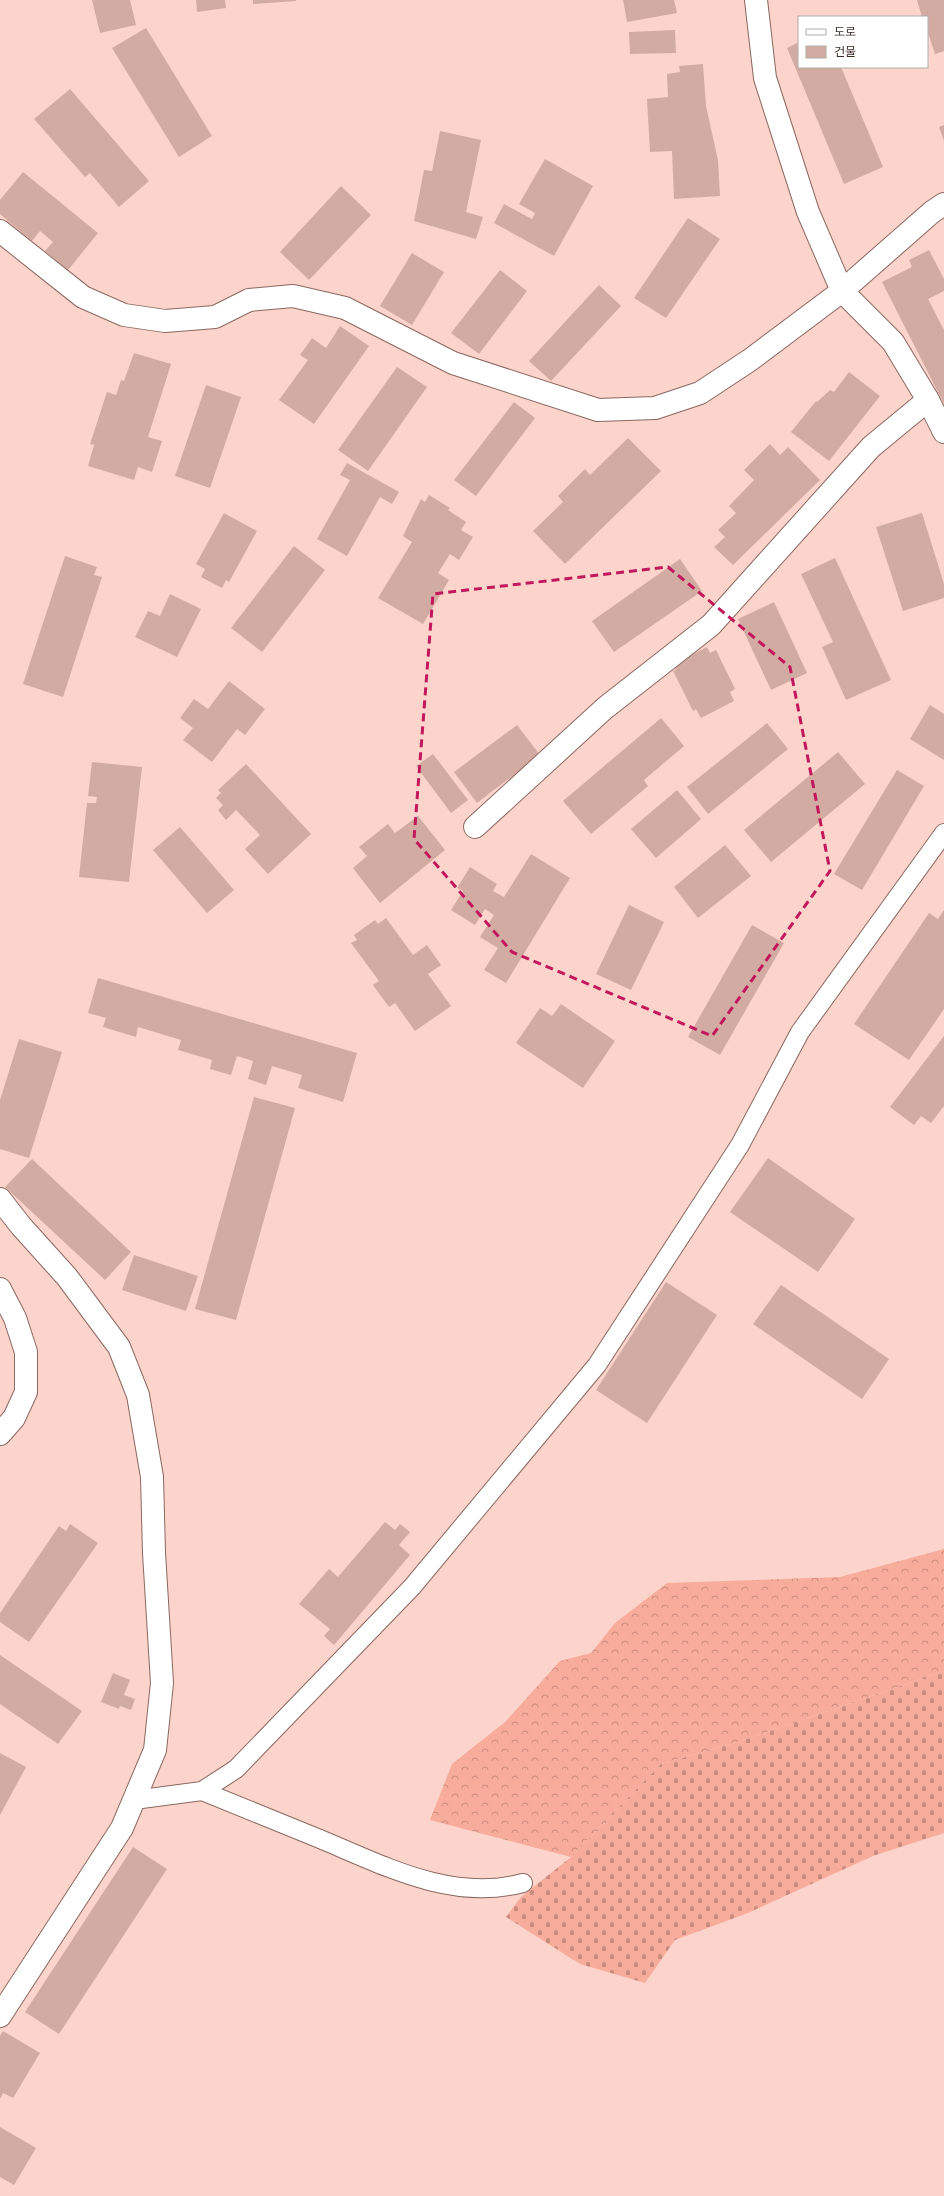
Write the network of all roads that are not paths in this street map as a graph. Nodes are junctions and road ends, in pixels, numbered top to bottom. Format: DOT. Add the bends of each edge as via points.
graph roads {
  1 [pos="756,0"];
  2 [pos="944,204"];
  3 [pos="0,231"];
  4 [pos="842,291"];
  5 [pos="928,400"];
  6 [pos="944,432"];
  7 [pos="475,827"];
  8 [pos="944,833"];
  9 [pos="0,1199"];
  10 [pos="0,1289"];
  11 [pos="0,1434"];
  12 [pos="202,1791"];
  13 [pos="134,1800"];
  14 [pos="524,1883"];
  15 [pos="0,2016"];
  1 -- 4 [label="street" via="765,78 808,212"];
  2 -- 4 [label="street"];
  3 -- 4 [label="street" via="83,297 124,315 165,321 215,317 249,300 293,296 345,308 453,364 598,410 655,408 700,392 750,360"];
  4 -- 5 [label="street" via="892,342"];
  5 -- 6 [label="street"];
  5 -- 7 [label="street" via="871,447 711,625 605,708"];
  8 -- 12 [label="lane" via="800,1032 740,1145 597,1365 412,1587 236,1769"];
  9 -- 13 [label="street" via="67,1276 119,1347 138,1395 152,1477 162,1683 155,1750"];
  10 -- 11 [label="street" via="15,1318 26,1352 26,1392 14,1418"];
  12 -- 13 [label="lane"];
  12 -- 14 [label="lane" via="410,1877 461,1889 504,1888"];
  13 -- 15 [label="street" via="122,1828"];
}
